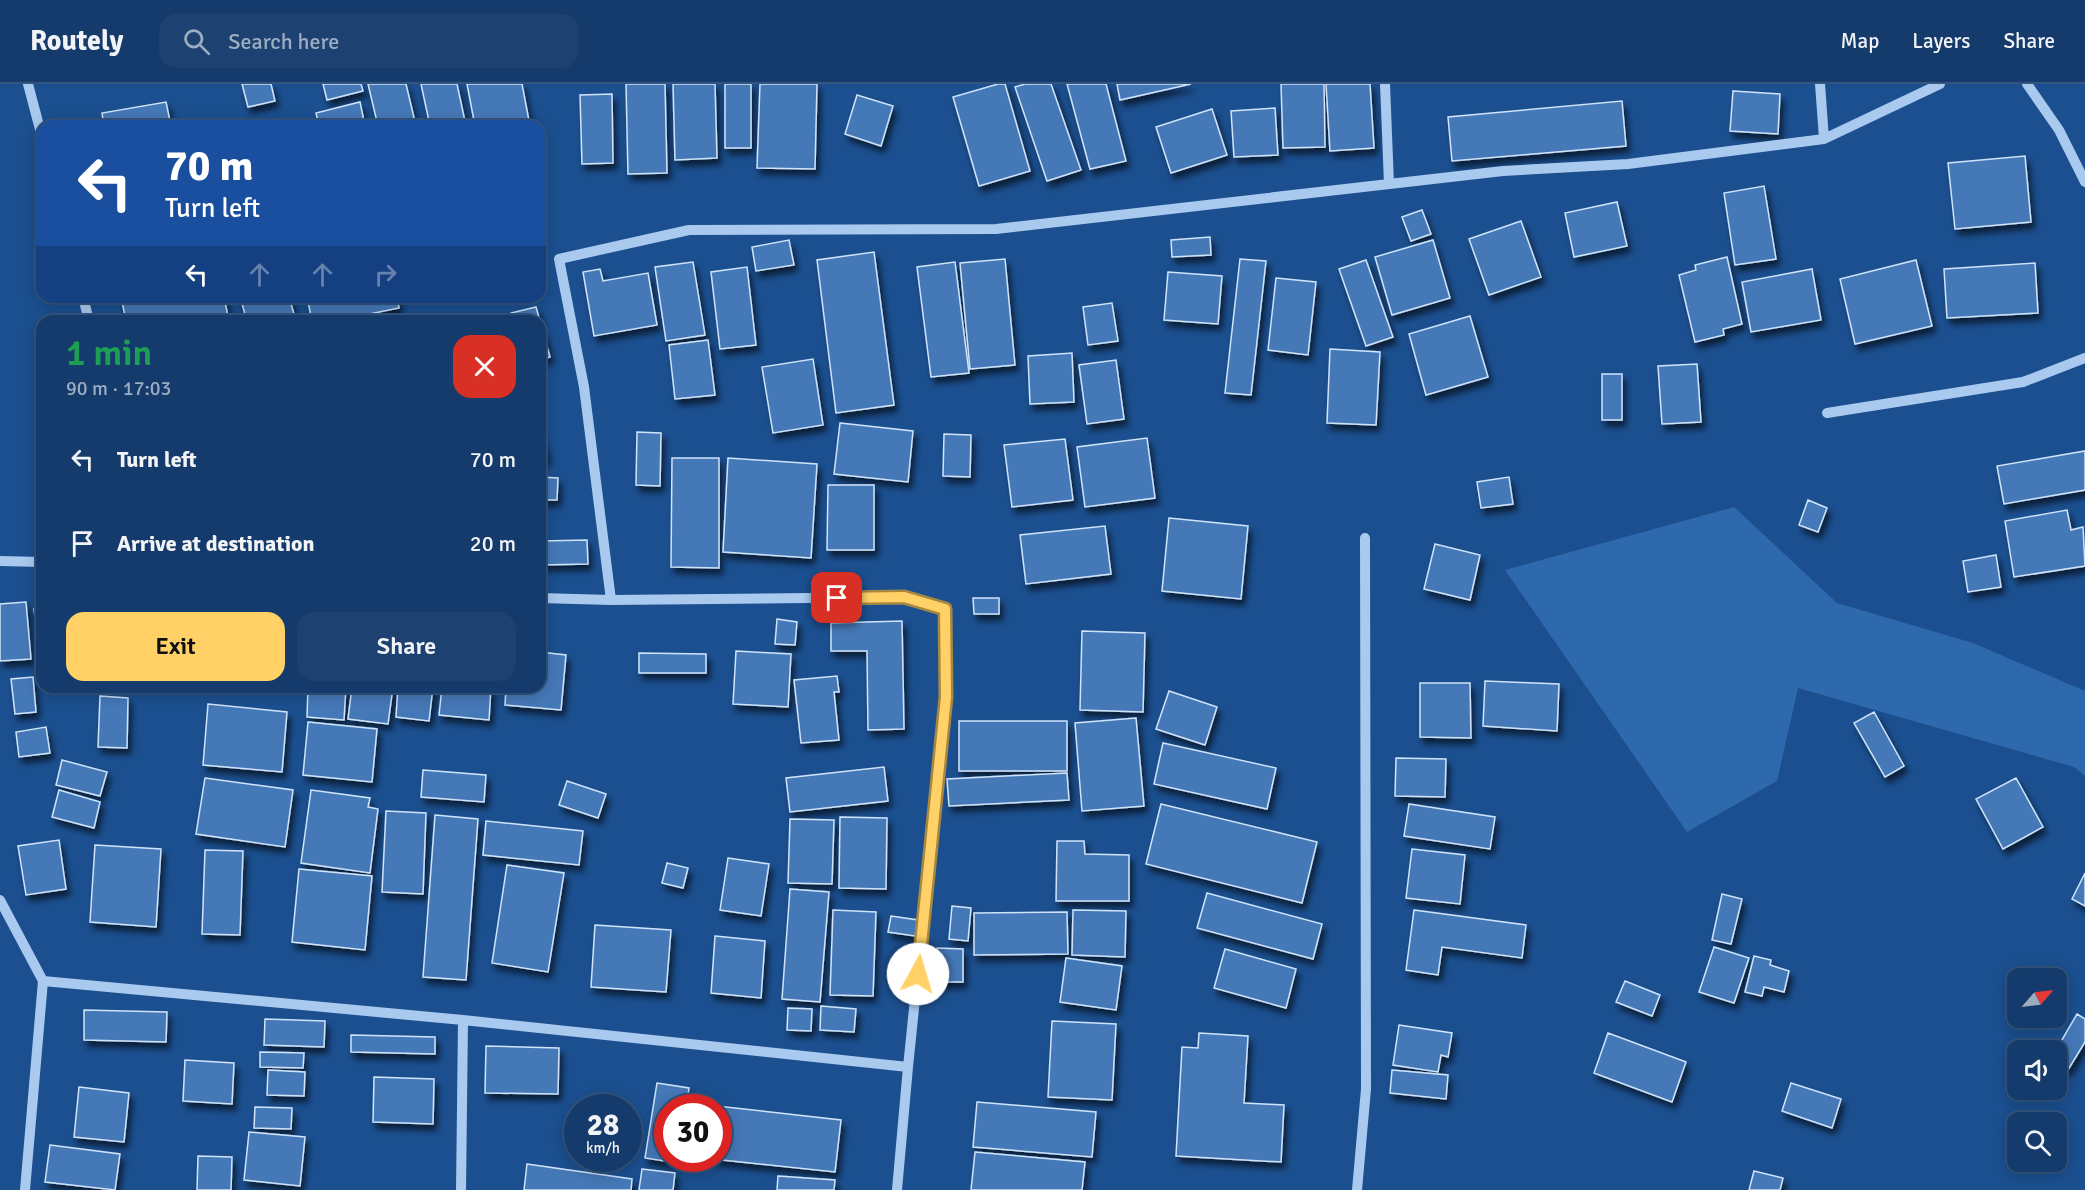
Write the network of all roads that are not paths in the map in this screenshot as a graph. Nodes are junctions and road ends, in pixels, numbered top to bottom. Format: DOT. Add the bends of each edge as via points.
graph roads {
  1 [pos="28,84"];
  2 [pos="1385,84"];
  3 [pos="1820,84"];
  4 [pos="1940,84"];
  5 [pos="2027,84"];
  6 [pos="38,120"];
  7 [pos="1824,140"];
  8 [pos="2085,182"];
  9 [pos="1389,184"];
  10 [pos="2085,358"];
  11 [pos="1827,413"];
  12 [pos="1365,538"];
  13 [pos="0,561"];
  14 [pos="36,562"];
  15 [pos="546,598"];
  16 [pos="611,600"];
  17 [pos="0,900"];
  18 [pos="44,981"];
  19 [pos="463,1020"];
  20 [pos="908,1067"];
  21 [pos="25,1190"];
  22 [pos="461,1190"];
  23 [pos="897,1190"];
  24 [pos="1357,1190"];
  1 -- 6 [label="street"];
  2 -- 9 [label="street"];
  3 -- 7 [label="street"];
  4 -- 7 [label="street"];
  5 -- 8 [label="street" via="2059,130"];
  7 -- 9 [label="street" via="1628,164 1503,171"];
  9 -- 16 [label="street" via="996,229 689,230 559,259 584,387"];
  10 -- 11 [label="street" via="2023,382"];
  12 -- 24 [label="street" via="1366,1089"];
  13 -- 14 [label="street"];
  15 -- 16 [label="street"];
  16 -- 20 [label="street" via="904,597 945,609 946,697"];
  17 -- 18 [label="street"];
  18 -- 19 [label="street"];
  18 -- 21 [label="street"];
  19 -- 20 [label="street"];
  19 -- 22 [label="street"];
  20 -- 23 [label="street"];
}
